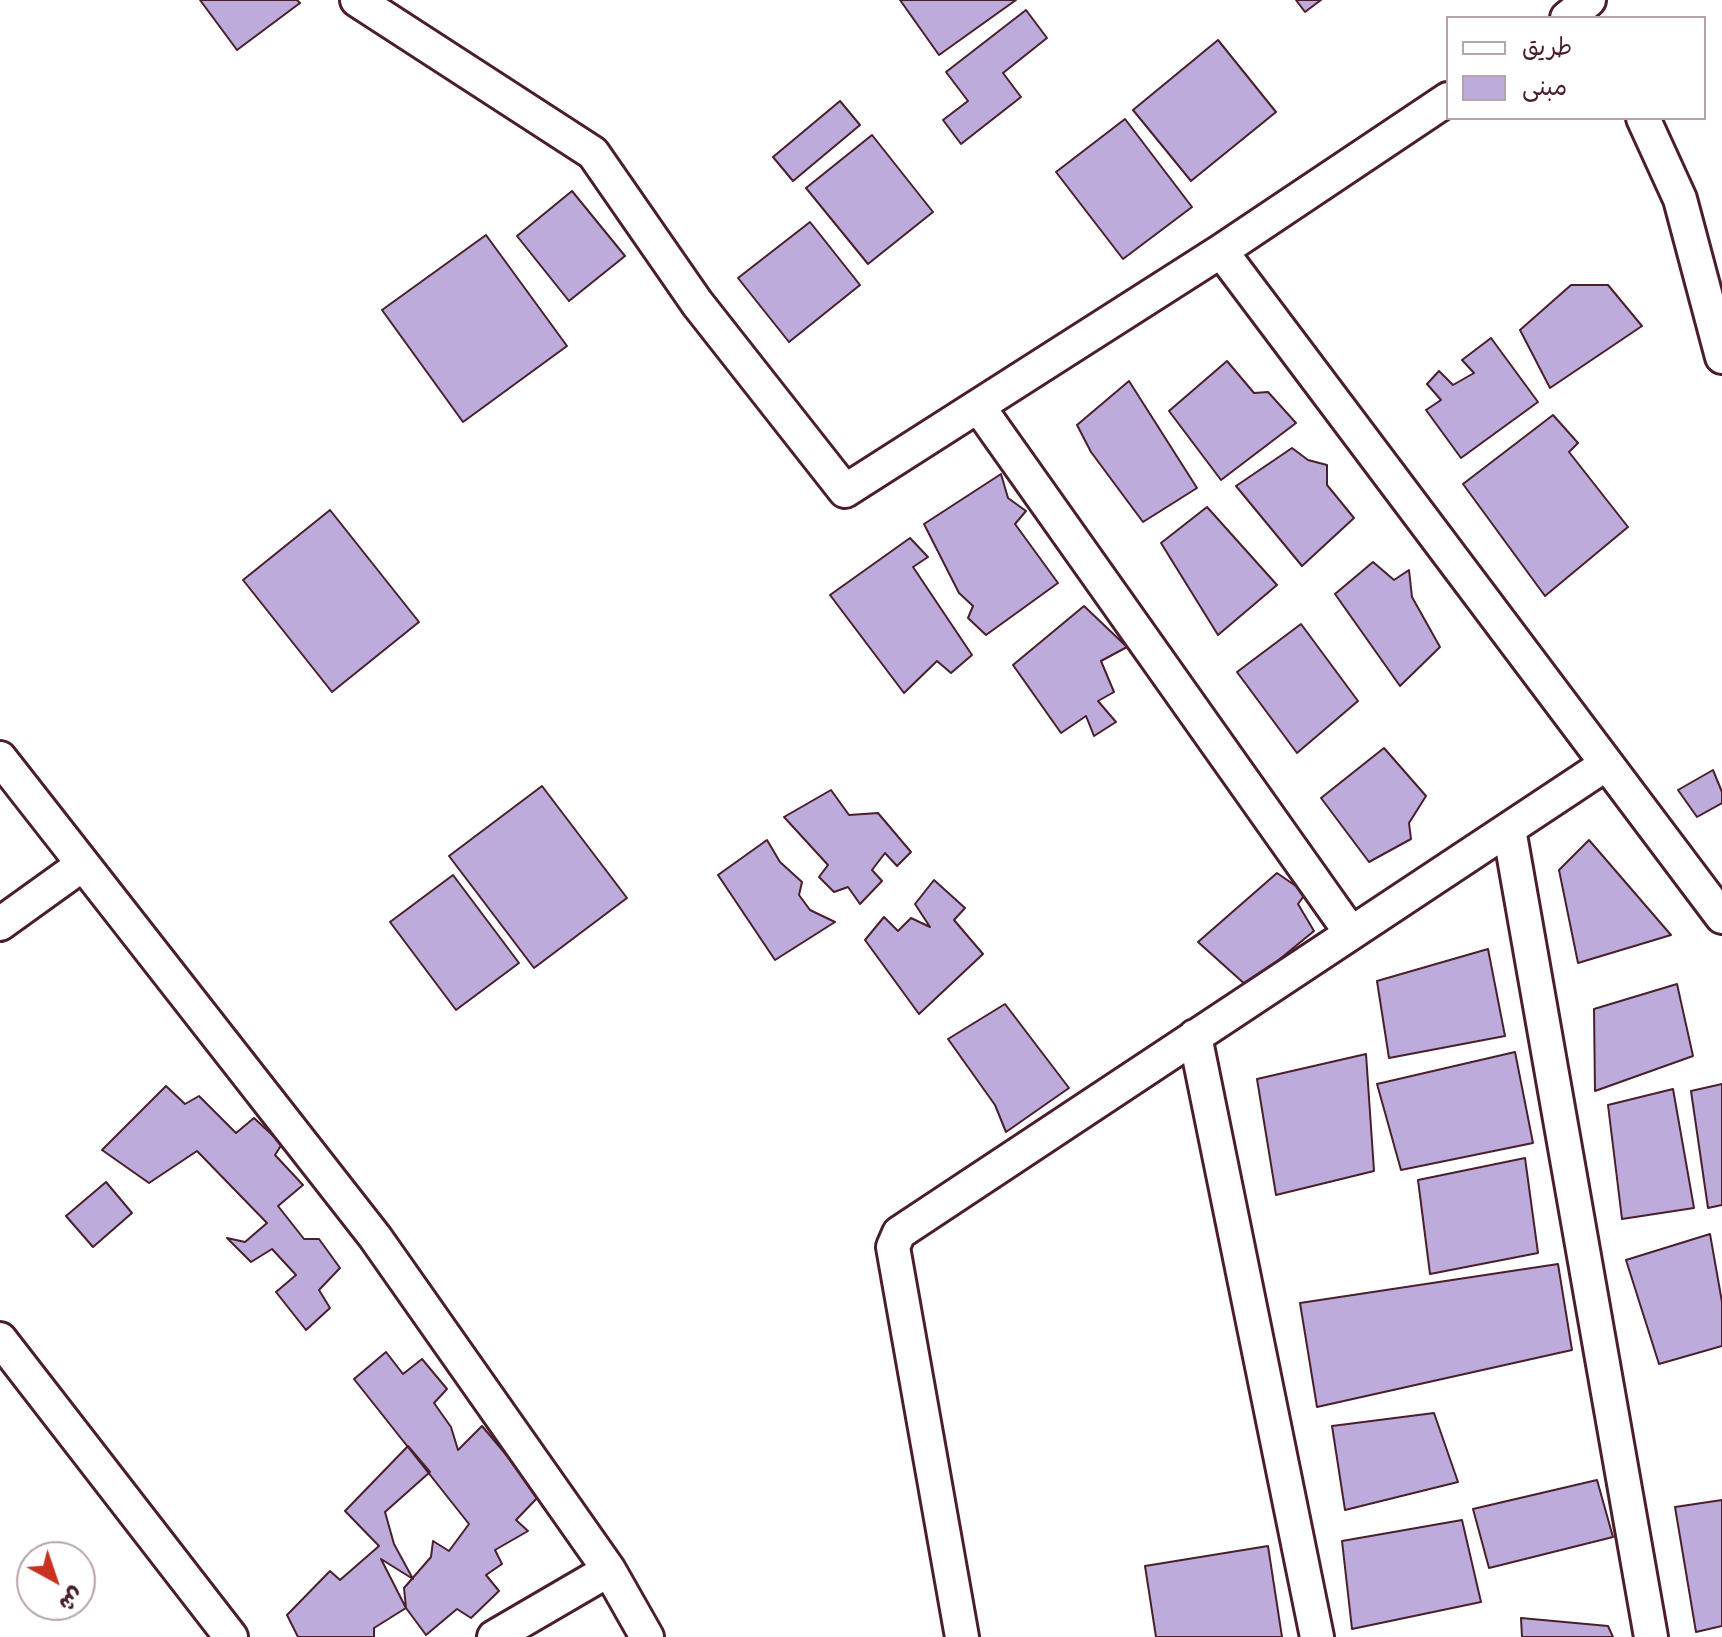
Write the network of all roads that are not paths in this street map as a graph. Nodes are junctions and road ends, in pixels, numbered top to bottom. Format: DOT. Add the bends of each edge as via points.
graph roads {
  1 [pos="357,0"];
  2 [pos="1446,100"];
  3 [pos="1644,120"];
  4 [pos="1221,251"];
  5 [pos="1722,357"];
  6 [pos="978,406"];
  7 [pos="0,758"];
  8 [pos="1605,765"];
  9 [pos="1509,829"];
  10 [pos="82,865"];
  11 [pos="1722,917"];
  12 [pos="0,924"];
  13 [pos="1351,933"];
  14 [pos="1195,1036"];
  15 [pos="0,1339"];
  16 [pos="609,1570"];
  17 [pos="231,1637"];
  18 [pos="494,1637"];
  19 [pos="647,1637"];
  20 [pos="962,1637"];
  21 [pos="1317,1637"];
  22 [pos="1651,1637"];
  1 -- 6 [label="street" via="593,153 697,303 845,491"];
  2 -- 4 [label="street"];
  3 -- 5 [label="street" via="1680,199"];
  4 -- 6 [label="street"];
  4 -- 8 [label="street"];
  6 -- 13 [label="street"];
  7 -- 10 [label="street"];
  8 -- 9 [label="street"];
  8 -- 11 [label="street"];
  9 -- 13 [label="street"];
  9 -- 22 [label="street"];
  10 -- 12 [label="street"];
  10 -- 16 [label="street" via="375,1237"];
  13 -- 14 [label="street"];
  14 -- 20 [label="street" via="912,1221 893,1247"];
  14 -- 21 [label="street"];
  15 -- 17 [label="street"];
  16 -- 18 [label="street"];
  16 -- 19 [label="street"];
}
